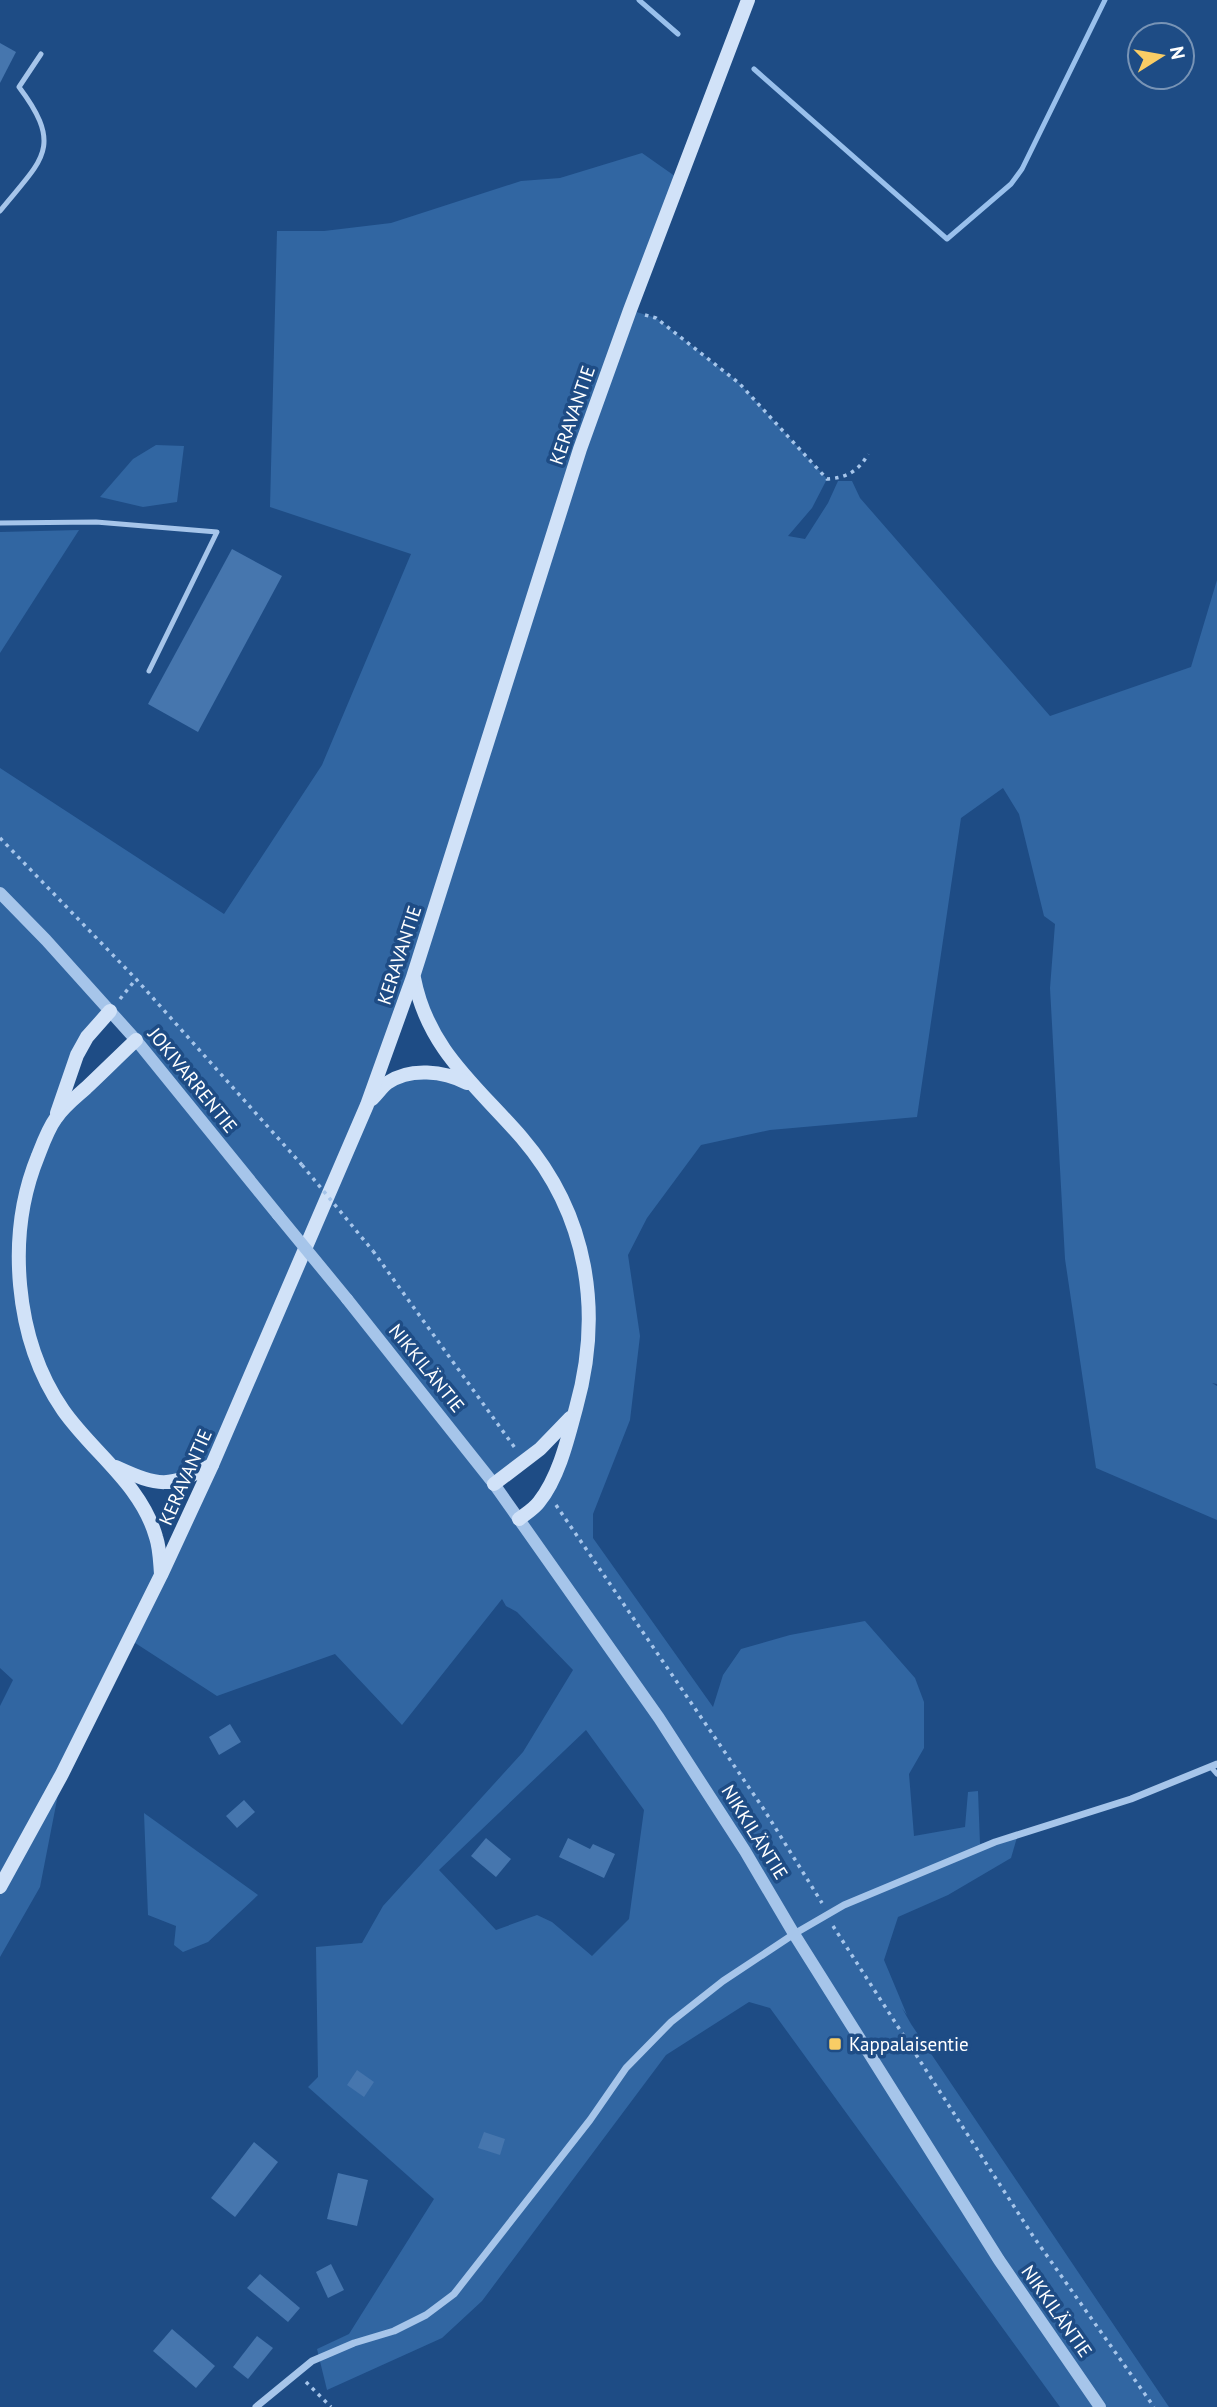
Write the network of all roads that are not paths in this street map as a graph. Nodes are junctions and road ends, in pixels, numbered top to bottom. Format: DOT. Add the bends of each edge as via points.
graph roads {
  1 [pos="748,0"];
  2 [pos="41,54"];
  3 [pos="0,211"];
  4 [pos="0,523"];
  5 [pos="149,671"];
  6 [pos="0,893"];
  7 [pos="413,977"];
  8 [pos="110,1011"];
  9 [pos="136,1040"];
  10 [pos="476,1088"];
  11 [pos="366,1105"];
  12 [pos="56,1118"];
  13 [pos="347,1300"];
  14 [pos="575,1412"];
  15 [pos="111,1465"];
  16 [pos="212,1465"];
  17 [pos="495,1484"];
  18 [pos="519,1519"];
  19 [pos="161,1575"];
  20 [pos="1215,1768"];
  21 [pos="0,1887"];
  22 [pos="794,1934"];
  23 [pos="256,2407"];
  24 [pos="1100,2407"];
  1 -- 7 [label="main road, KERAVANTIE" via="580,449"];
  2 -- 3 [label="lane" via="19,88 43,125 44,150"];
  4 -- 5 [label="lane" via="96,522 217,532"];
  6 -- 8 [label="street, JOKIVARRENTIE"];
  7 -- 10 [label="main road" via="423,1014 452,1061"];
  7 -- 11 [label="main road, KERAVANTIE"];
  8 -- 9 [label="street, JOKIVARRENTIE"];
  8 -- 12 [label="main road" via="77,1055"];
  9 -- 12 [label="main road"];
  9 -- 13 [label="street, JOKIVARRENTIE, bridge"];
  10 -- 11 [label="main road" via="457,1078 414,1072 388,1082"];
  10 -- 14 [label="main road" via="545,1171 576,1232 590,1308 589,1346"];
  11 -- 16 [label="main road, KERAVANTIE"];
  12 -- 15 [label="main road" via="29,1176 21,1219 18,1267 25,1321 63,1409"];
  13 -- 17 [label="street, NIKKILÄNTIE"];
  14 -- 17 [label="main road" via="548,1443"];
  14 -- 18 [label="main road" via="547,1491"];
  15 -- 16 [label="main road" via="150,1482 172,1483"];
  15 -- 19 [label="main road" via="145,1510 156,1537"];
  16 -- 19 [label="main road, KERAVANTIE"];
  17 -- 18 [label="street, NIKKILÄNTIE"];
  18 -- 22 [label="street, NIKKILÄNTIE" via="659,1718"];
  19 -- 21 [label="main road, KERAVANTIE"];
  20 -- 22 [label="street" via="995,1842 844,1905"];
  22 -- 23 [label="street" via="692,2005 626,2068 454,2294 394,2331 312,2361"];
  22 -- 24 [label="street, NIKKILÄNTIE" via="999,2260"];
}
